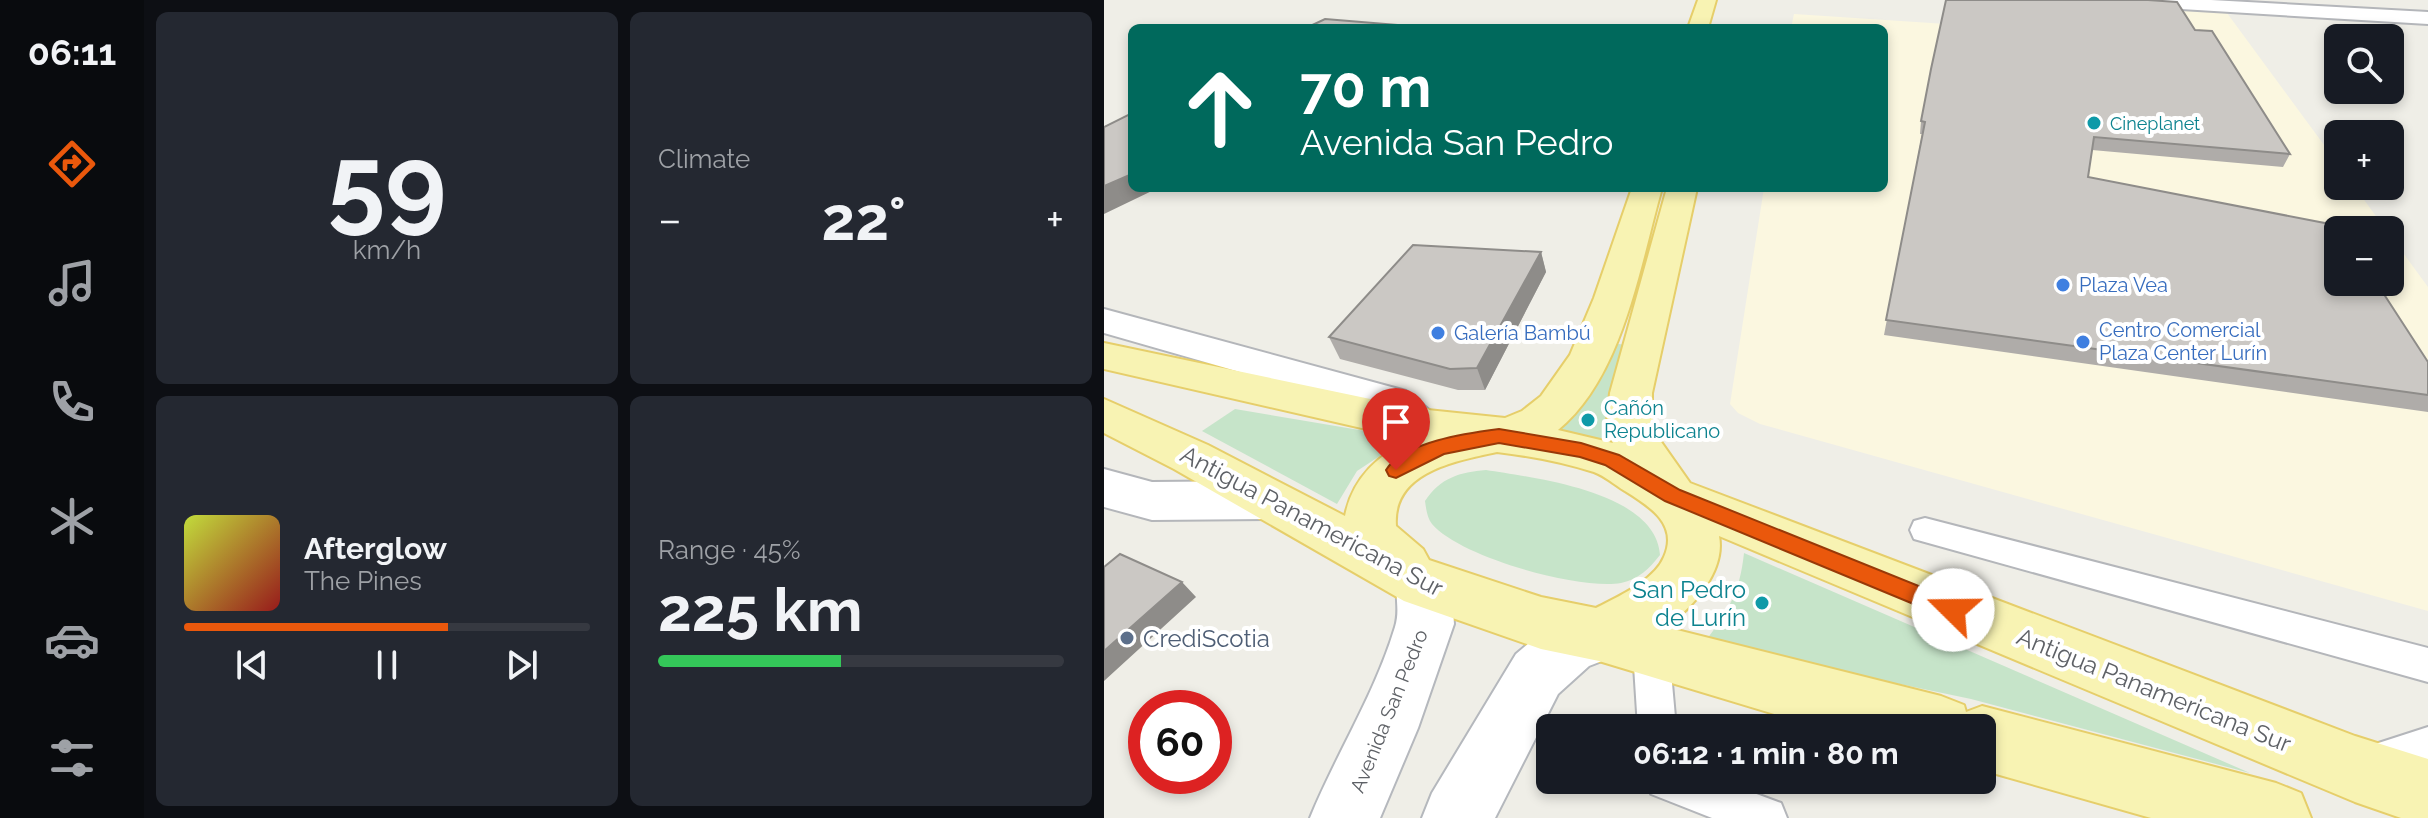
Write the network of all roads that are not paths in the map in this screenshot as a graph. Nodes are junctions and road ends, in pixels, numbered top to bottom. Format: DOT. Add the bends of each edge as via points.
graph roads {
  1 [pos="1707,0"];
  2 [pos="2115,0"];
  3 [pos="2428,18"];
  4 [pos="1699,24"];
  5 [pos="1646,192"];
  6 [pos="1681,192"];
  7 [pos="1104,321"];
  8 [pos="1104,356"];
  9 [pos="1104,414"];
  10 [pos="1418,425"];
  11 [pos="1499,436"];
  12 [pos="1104,488"];
  13 [pos="1672,496"];
  14 [pos="1267,500"];
  15 [pos="1925,530"];
  16 [pos="1423,584"];
  17 [pos="1625,643"];
  18 [pos="2428,665"];
  19 [pos="1652,714"];
  20 [pos="1889,714"];
  21 [pos="1996,742"];
  22 [pos="2428,746"];
  23 [pos="2355,769"];
  24 [pos="2428,793"];
  25 [pos="1702,794"];
  26 [pos="1345,818"];
  27 [pos="1457,818"];
  28 [pos="1766,818"];
  29 [pos="2276,818"];
  1 -- 4 [label="main road"];
  2 -- 3 [label="street"];
  5 -- 11 [label="main road" via="1577,384 1531,426"];
  6 -- 13 [label="main road" via="1631,393 1629,431"];
  7 -- 10 [label="street" via="1391,401"];
  8 -- 10 [label="main road, Antigua Panamericana Sur"];
  9 -- 14 [label="main road, Antigua Panamericana Sur"];
  10 -- 11 [label="main road, Antigua Panamericana Sur"];
  11 -- 13 [label="main road, Antigua Panamericana Sur" via="1612,460"];
  11 -- 16 [label="main road" via="1466,440 1414,458 1377,494 1370,520 1373,536"];
  12 -- 14 [label="street" via="1152,501"];
  13 -- 17 [label="main road" via="1695,537 1689,568"];
  13 -- 23 [label="main road, Antigua Panamericana Sur"];
  14 -- 16 [label="main road, Antigua Panamericana Sur"];
  15 -- 18 [label="lane"];
  16 -- 17 [label="main road, Antigua Panamericana Sur" via="1518,617"];
  16 -- 26 [label="street, Avenida San Pedro" via="1425,624"];
  17 -- 19 [label="lane"];
  17 -- 20 [label="main road, Antigua Panamericana Sur"];
  17 -- 27 [label="street" via="1568,647 1537,674"];
  21 -- 29 [label="main road"];
  22 -- 23 [label="lane"];
  23 -- 24 [label="main road, Antigua Panamericana Sur"];
  25 -- 28 [label="lane"];
}
